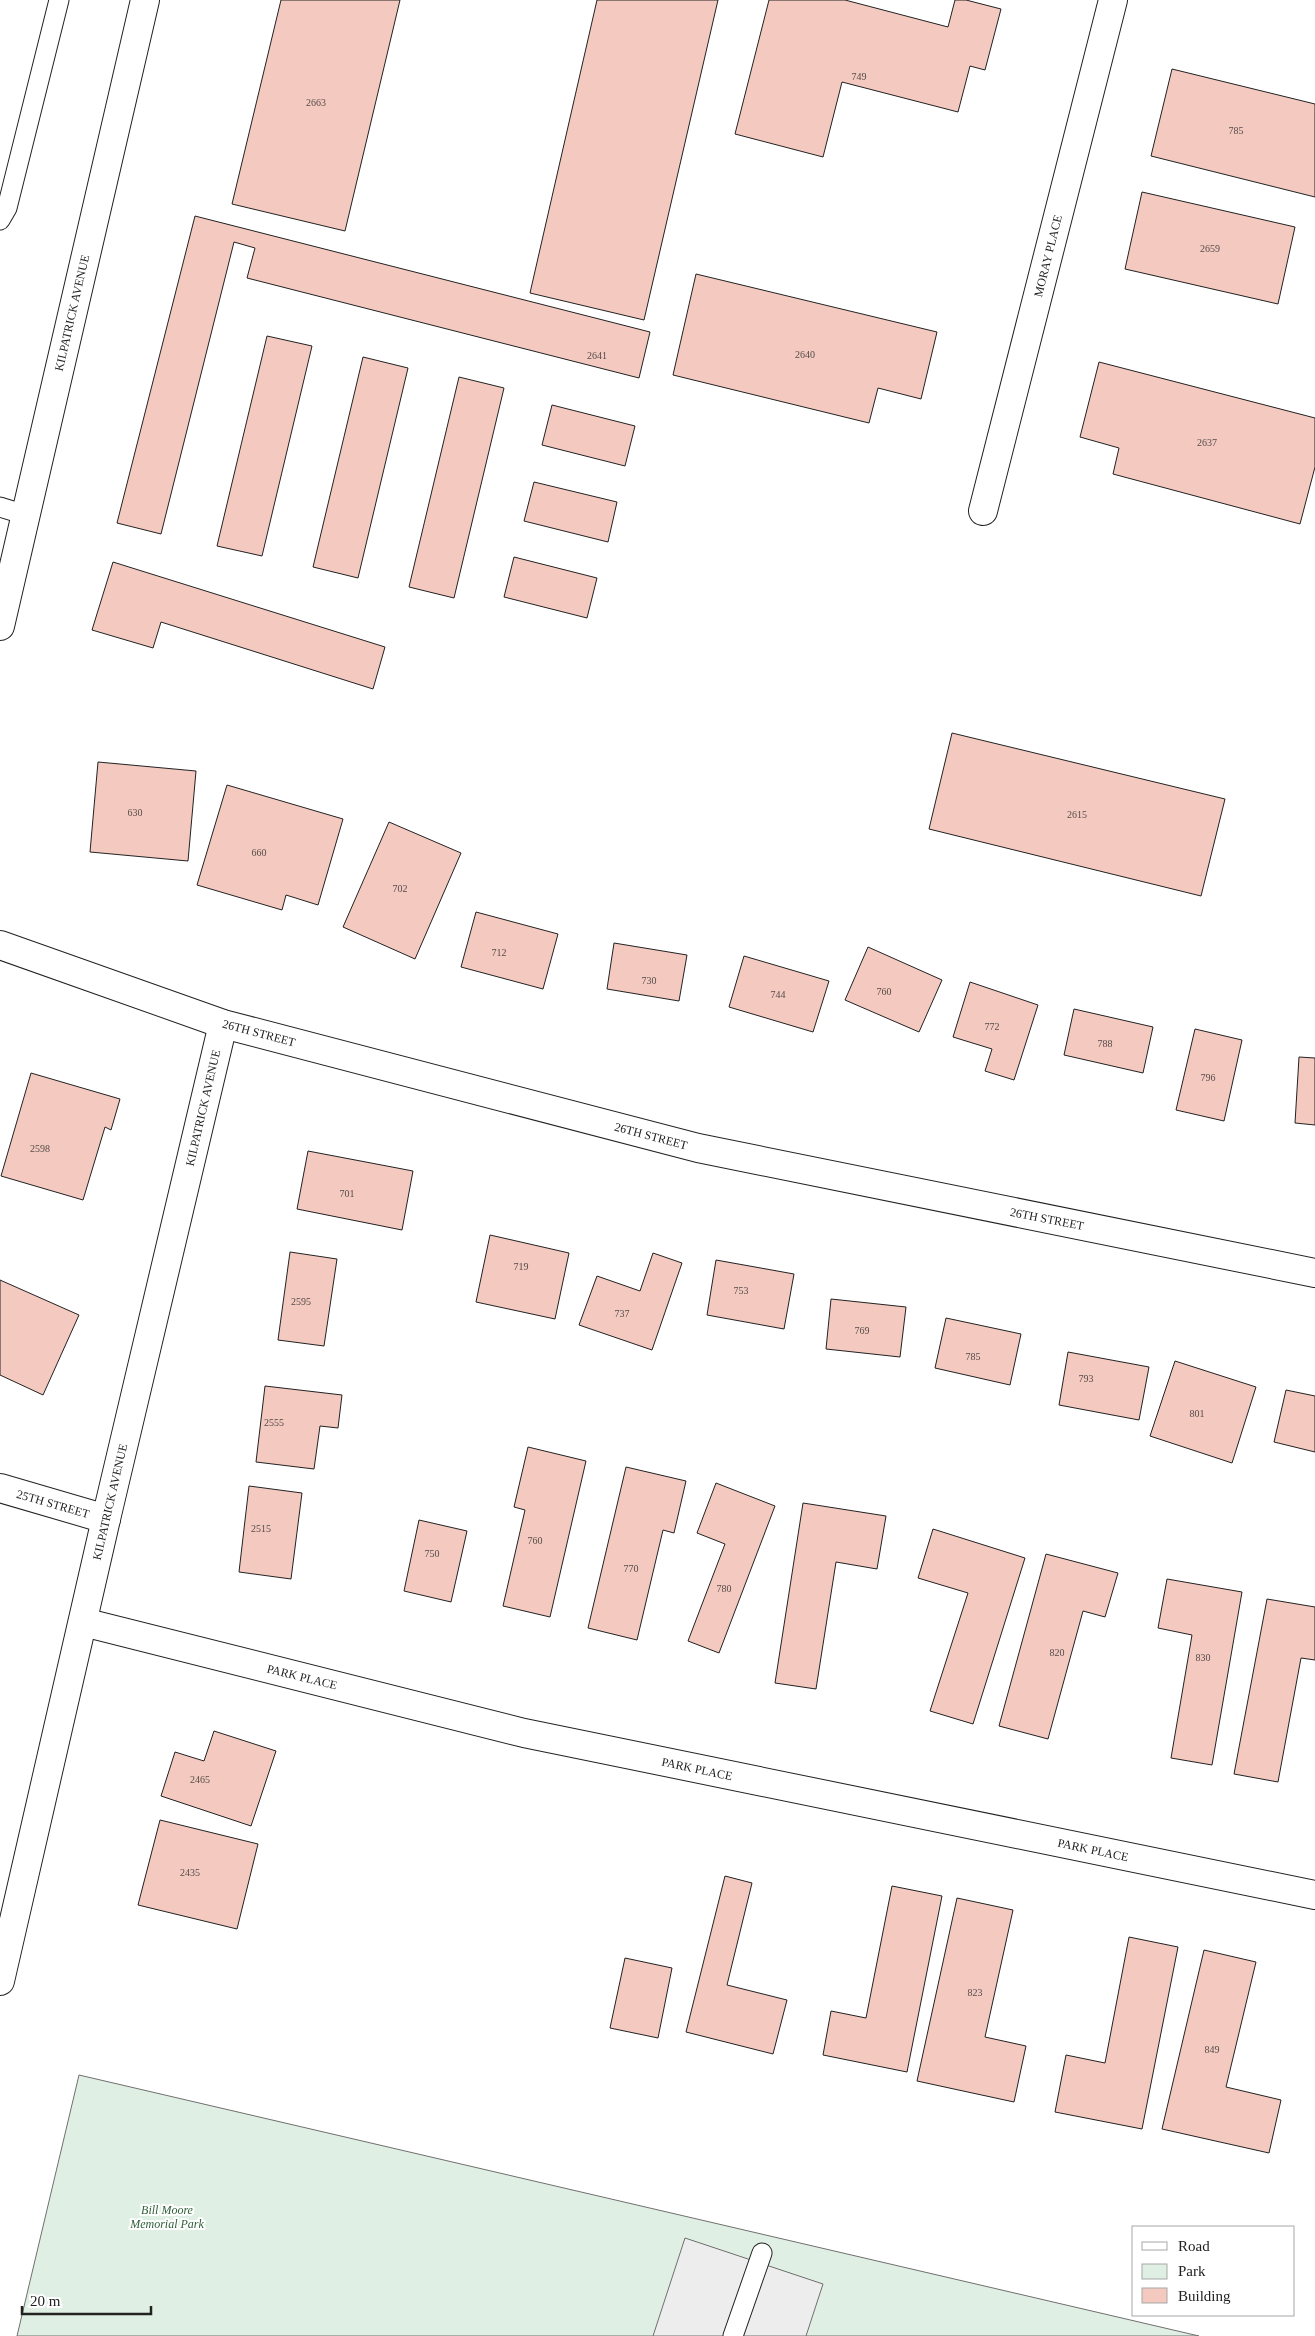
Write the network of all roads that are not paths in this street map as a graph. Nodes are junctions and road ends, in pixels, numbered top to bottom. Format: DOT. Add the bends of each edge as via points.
graph roads {
  1 [pos="59,0"];
  2 [pos="145,0"];
  3 [pos="1113,0"];
  4 [pos="0,220"];
  5 [pos="0,508"];
  6 [pos="982,511"];
  7 [pos="26,515"];
  8 [pos="0,626"];
  9 [pos="0,945"];
  10 [pos="223,1024"];
  11 [pos="1315,1273"];
  12 [pos="0,1488"];
  13 [pos="106,1519"];
  14 [pos="83,1622"];
  15 [pos="1315,1895"];
  16 [pos="0,1981"];
  17 [pos="762,2253"];
  18 [pos="734,2336"];
  1 -- 4 [label="lane" via="7,208"];
  2 -- 7 [label="street, KILPATRICK AVENUE"];
  3 -- 6 [label="street, MORAY PLACE"];
  5 -- 7 [label="lane"];
  7 -- 8 [label="street, KILPATRICK AVENUE"];
  9 -- 10 [label="street, 26TH STREET"];
  10 -- 11 [label="street, 26TH STREET" via="698,1148"];
  10 -- 13 [label="street, KILPATRICK AVENUE"];
  12 -- 13 [label="street, 25TH STREET"];
  13 -- 14 [label="street, KILPATRICK AVENUE"];
  14 -- 15 [label="street, PARK PLACE" via="524,1733"];
  14 -- 16 [label="street, KILPATRICK AVENUE"];
  17 -- 18 [label="lane"];
}
